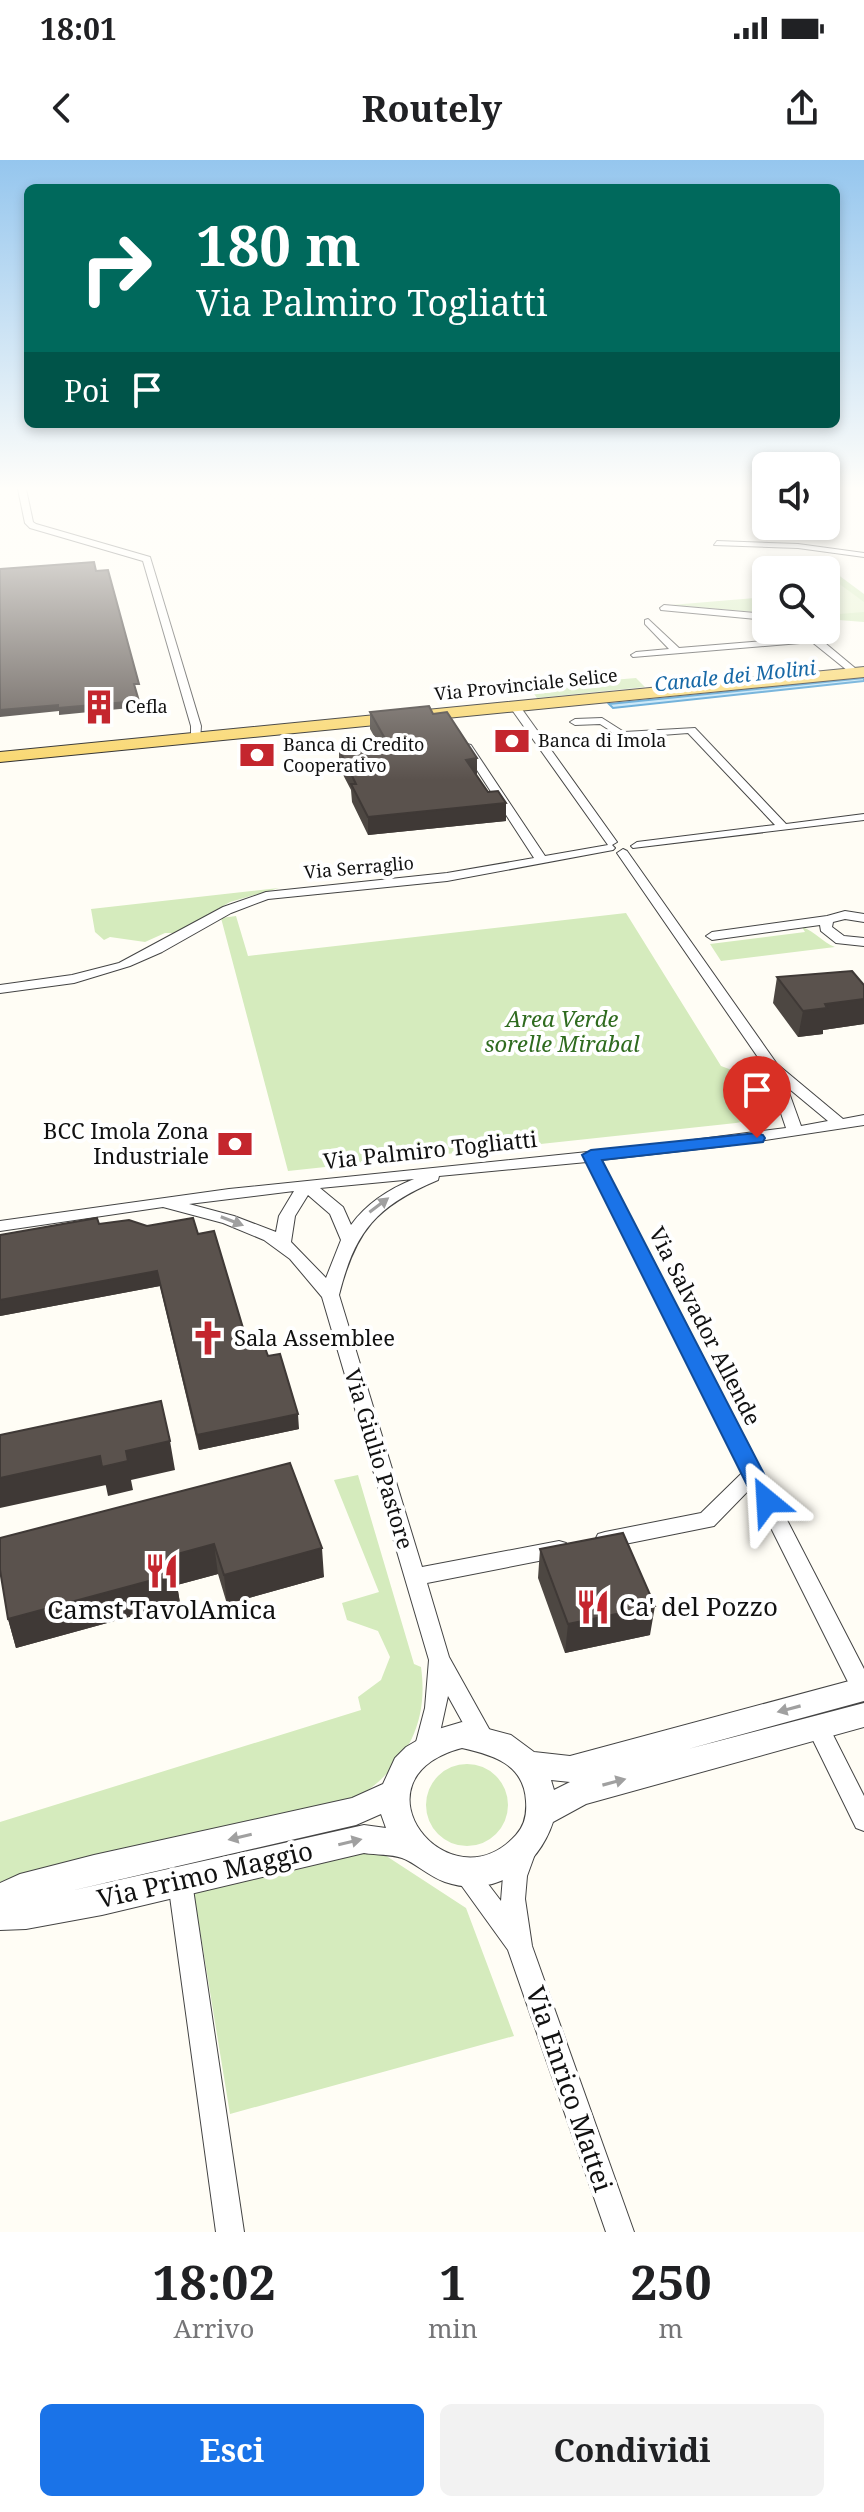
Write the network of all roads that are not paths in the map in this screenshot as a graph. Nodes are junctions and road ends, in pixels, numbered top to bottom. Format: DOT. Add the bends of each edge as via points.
graph roads {
  1 [pos="155,586"];
  2 [pos="664,608"];
  3 [pos="752,616"];
  4 [pos="648,622"];
  5 [pos="752,642"];
  6 [pos="827,644"];
  7 [pos="677,652"];
  8 [pos="636,655"];
  9 [pos="860,673"];
  10 [pos="515,707"];
  11 [pos="445,713"];
  12 [pos="575,722"];
  13 [pos="196,738"];
  14 [pos="0,757"];
  15 [pos="864,817"];
  16 [pos="783,827"];
  17 [pos="610,845"];
  18 [pos="637,846"];
  19 [pos="623,853"];
  20 [pos="541,859"];
  21 [pos="864,916"];
  22 [pos="828,920"];
  23 [pos="712,936"];
  24 [pos="863,944"];
  25 [pos="0,989"];
  26 [pos="772,1067"];
  27 [pos="864,1120"];
  28 [pos="840,1124"];
  29 [pos="795,1131"];
  30 [pos="591,1155"];
  31 [pos="451,1170"];
  32 [pos="306,1185"];
  33 [pos="157,1202"];
  34 [pos="0,1226"];
  35 [pos="348,1237"];
  36 [pos="282,1244"];
  37 [pos="330,1295"];
  38 [pos="753,1474"];
  39 [pos="415,1577"];
  40 [pos="439,1659"];
  41 [pos="864,1698"];
  42 [pos="818,1728"];
  43 [pos="482,1736"];
  44 [pos="426,1746"];
  45 [pos="529,1764"];
  46 [pos="395,1792"];
  47 [pos="543,1812"];
  48 [pos="864,1820"];
  49 [pos="410,1845"];
  50 [pos="527,1847"];
  51 [pos="463,1871"];
  52 [pos="180,1882"];
  53 [pos="0,1898"];
  54 [pos="0,1915"];
  55 [pos="519,1946"];
  56 [pos="230,2232"];
  57 [pos="620,2232"];
  1 -- 13 [label="street"];
  2 -- 3 [label="street"];
  4 -- 7 [label="street"];
  5 -- 7 [label="street"];
  6 -- 9 [label="street"];
  7 -- 8 [label="street"];
  9 -- 10 [label="main road, Via Provinciale Selice"];
  10 -- 11 [label="main road, Via Provinciale Selice"];
  10 -- 17 [label="street"];
  11 -- 13 [label="main road, Via Provinciale Selice"];
  11 -- 20 [label="street"];
  12 -- 16 [label="street" via="602,721 622,735 691,730"];
  13 -- 14 [label="main road, Via Provinciale Selice"];
  15 -- 16 [label="street, Via Serraglio"];
  16 -- 18 [label="street, Via Serraglio"];
  17 -- 18 [label="street, Via Serraglio" via="624,840"];
  17 -- 19 [label="street, Via Serraglio"];
  17 -- 20 [label="street, Via Serraglio"];
  18 -- 19 [label="street, Via Serraglio"];
  19 -- 26 [label="street"];
  20 -- 25 [label="street, Via Serraglio" via="432,879 266,896 227,910 140,956 82,977"];
  21 -- 22 [label="street"];
  22 -- 23 [label="street"];
  22 -- 24 [label="street" via="825,928 833,937"];
  26 -- 28 [label="street"];
  26 -- 29 [label="street"];
  27 -- 28 [label="street, Via Palmiro Togliatti"];
  28 -- 29 [label="street, Via Palmiro Togliatti"];
  29 -- 30 [label="street, Via Palmiro Togliatti"];
  30 -- 31 [label="street, Via Palmiro Togliatti"];
  30 -- 38 [label="street, Via Salvador Allende"];
  31 -- 32 [label="street, Via Palmiro Togliatti"];
  35 -- 31 [label="street, one-way" via="398,1192"];
  32 -- 33 [label="street, Via Palmiro Togliatti"];
  32 -- 35 [label="street" via="337,1211"];
  32 -- 36 [label="street" via="287,1216"];
  33 -- 34 [label="street, Via Palmiro Togliatti"];
  33 -- 36 [label="street, Via Giulio Pastore, one-way" via="233,1220"];
  35 -- 37 [label="street"];
  36 -- 37 [label="street, Via Giulio Pastore"];
  37 -- 39 [label="street, Via Giulio Pastore"];
  38 -- 39 [label="street, Via Giulio Pastore" via="707,1520"];
  38 -- 41 [label="street, Via Salvador Allende"];
  39 -- 40 [label="street, Via Giulio Pastore"];
  40 -- 43 [label="street, Via Giulio Pastore"];
  40 -- 44 [label="street, Via Giulio Pastore" via="438,1695"];
  41 -- 42 [label="street"];
  41 -- 45 [label="street, one-way" via="570,1769"];
  47 -- 42 [label="street, one-way" via="579,1792"];
  42 -- 48 [label="street"];
  43 -- 44 [label="street" via="462,1735"];
  43 -- 45 [label="street" via="500,1741"];
  44 -- 46 [label="street" via="406,1766"];
  45 -- 47 [label="street" via="540,1787"];
  46 -- 49 [label="street" via="395,1810"];
  46 -- 53 [label="street, Via Primo Maggio, one-way" via="356,1811 94,1870"];
  47 -- 50 [label="street"];
  49 -- 51 [label="street, Via Primo Maggio" via="443,1867"];
  52 -- 49 [label="street, Via Primo Maggio, one-way" via="364,1839"];
  50 -- 51 [label="street, Via Primo Maggio" via="509,1862"];
  50 -- 55 [label="street, Via Enrico Mattei" via="514,1871 512,1906"];
  51 -- 55 [label="street, Via Enrico Mattei"];
  52 -- 54 [label="street, Via Primo Maggio"];
  52 -- 56 [label="street"];
  55 -- 57 [label="street, Via Enrico Mattei"];
}
